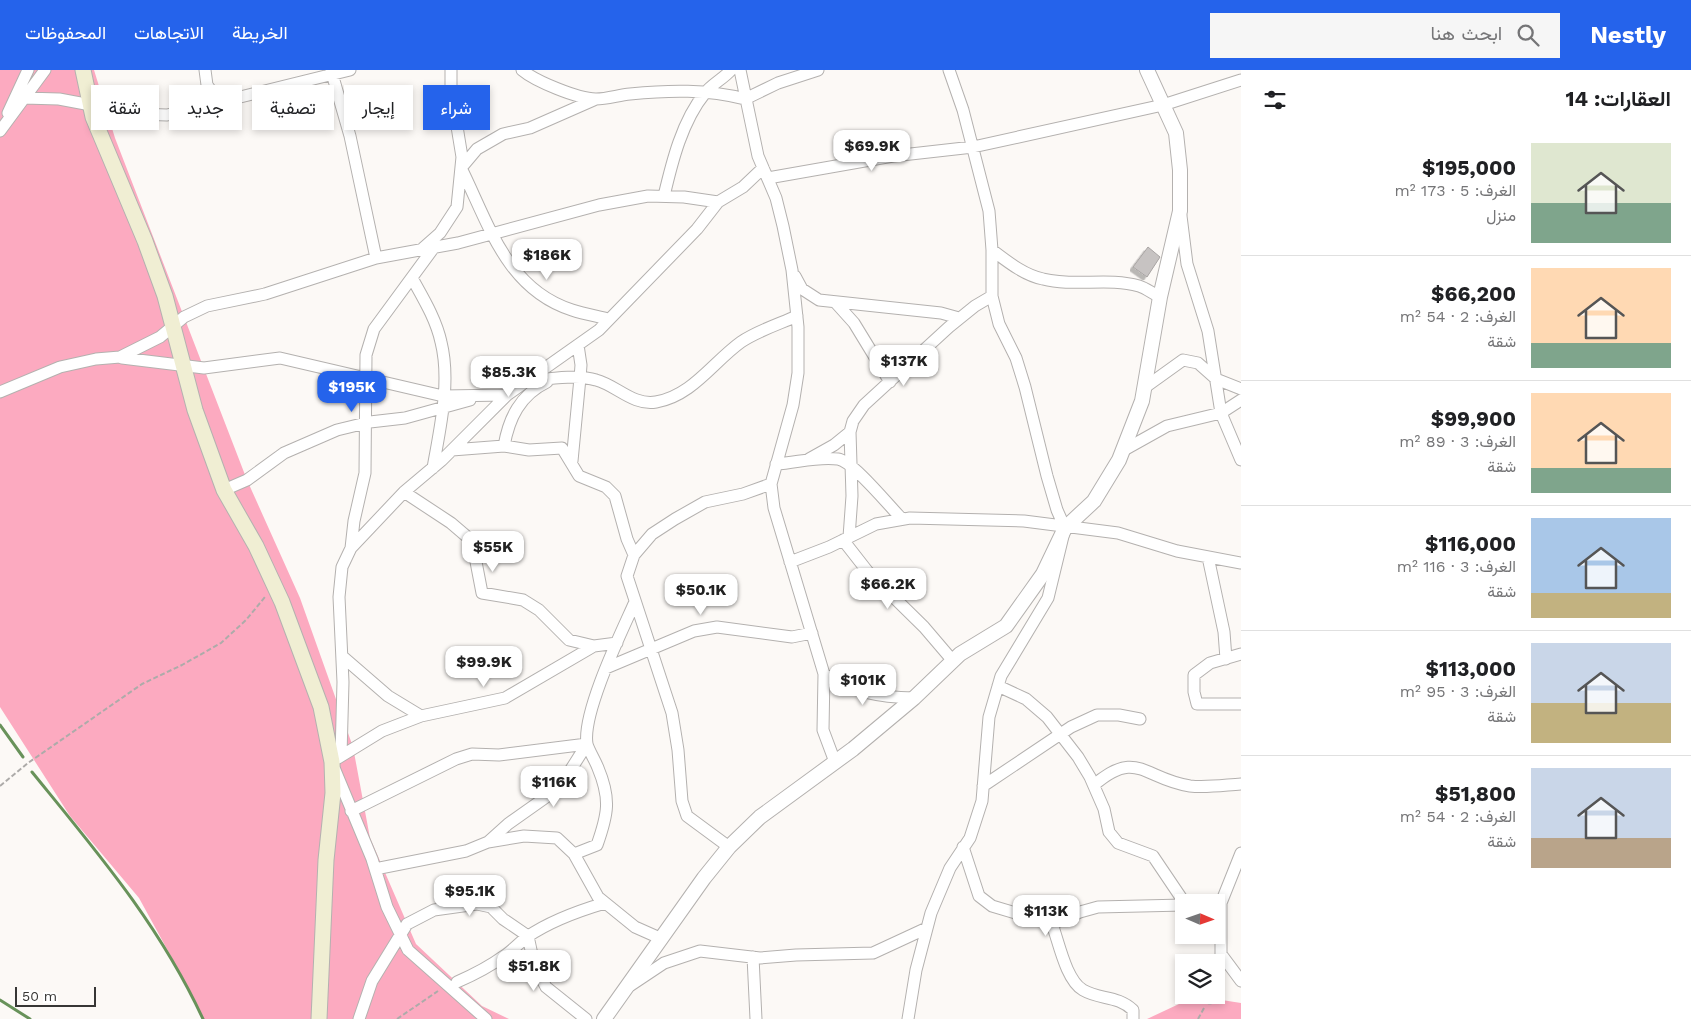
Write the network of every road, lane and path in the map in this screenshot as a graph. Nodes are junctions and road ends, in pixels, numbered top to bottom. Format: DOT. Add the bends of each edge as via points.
graph roads {
  1 [pos="28,70"];
  2 [pos="45,70"];
  3 [pos="83,70"];
  4 [pos="205,70"];
  5 [pos="350,70"];
  6 [pos="452,70"];
  7 [pos="522,70"];
  8 [pos="731,70"];
  9 [pos="740,70"];
  10 [pos="818,70"];
  11 [pos="949,70"];
  12 [pos="1147,70"];
  13 [pos="332,72"];
  14 [pos="1241,80"];
  15 [pos="207,85"];
  16 [pos="706,92"];
  17 [pos="242,97"];
  18 [pos="24,98"];
  19 [pos="596,99"];
  20 [pos="744,100"];
  21 [pos="91,104"];
  22 [pos="1163,105"];
  23 [pos="0,130"];
  24 [pos="98,130"];
  25 [pos="973,147"];
  26 [pos="461,168"];
  27 [pos="765,173"];
  28 [pos="664,196"];
  29 [pos="718,202"];
  30 [pos="1180,211"];
  31 [pos="490,234"];
  32 [pos="435,246"];
  33 [pos="423,248"];
  34 [pos="992,250"];
  35 [pos="376,258"];
  36 [pos="792,270"];
  37 [pos="412,278"];
  38 [pos="992,296"];
  39 [pos="1160,297"];
  40 [pos="836,303"];
  41 [pos="796,316"];
  42 [pos="960,318"];
  43 [pos="609,320"];
  44 [pos="172,328"];
  45 [pos="578,345"];
  46 [pos="120,357"];
  47 [pos="183,366"];
  48 [pos="365,377"];
  49 [pos="580,378"];
  50 [pos="553,379"];
  51 [pos="1216,379"];
  52 [pos="527,381"];
  53 [pos="890,382"];
  54 [pos="1144,388"];
  55 [pos="1241,388"];
  56 [pos="0,392"];
  57 [pos="507,395"];
  58 [pos="443,396"];
  59 [pos="479,397"];
  60 [pos="1241,400"];
  61 [pos="443,409"];
  62 [pos="1221,413"];
  63 [pos="365,423"];
  64 [pos="850,432"];
  65 [pos="504,446"];
  66 [pos="452,450"];
  67 [pos="1124,450"];
  68 [pos="810,459"];
  69 [pos="572,460"];
  70 [pos="1241,460"];
  71 [pos="776,464"];
  72 [pos="851,467"];
  73 [pos="433,468"];
  74 [pos="771,484"];
  75 [pos="224,490"];
  76 [pos="404,492"];
  77 [pos="902,519"];
  78 [pos="1066,528"];
  79 [pos="846,539"];
  80 [pos="351,548"];
  81 [pos="634,555"];
  82 [pos="1208,557"];
  83 [pos="790,562"];
  84 [pos="1241,563"];
  85 [pos="274,586"];
  86 [pos="634,604"];
  87 [pos="812,633"];
  88 [pos="617,643"];
  89 [pos="594,646"];
  90 [pos="651,649"];
  91 [pos="1241,654"];
  92 [pos="343,657"];
  93 [pos="1226,659"];
  94 [pos="953,661"];
  95 [pos="606,668"];
  96 [pos="824,674"];
  97 [pos="998,686"];
  98 [pos="914,698"];
  99 [pos="1241,704"];
  100 [pos="421,716"];
  101 [pos="1140,719"];
  102 [pos="1060,735"];
  103 [pos="587,744"];
  104 [pos="336,758"];
  105 [pos="835,762"];
  106 [pos="1241,784"];
  107 [pos="1094,785"];
  108 [pos="0,786"];
  109 [pos="983,786"];
  110 [pos="351,811"];
  111 [pos="488,842"];
  112 [pos="729,847"];
  113 [pos="964,848"];
  114 [pos="1241,853"];
  115 [pos="574,854"];
  116 [pos="375,869"];
  117 [pos="1178,894"];
  118 [pos="1223,894"];
  119 [pos="605,903"];
  120 [pos="1175,904"];
  121 [pos="1052,924"];
  122 [pos="927,928"];
  123 [pos="400,934"];
  124 [pos="528,936"];
  125 [pos="662,938"];
  126 [pos="1221,944"];
  127 [pos="1221,954"];
  128 [pos="753,957"];
  129 [pos="1225,959"];
  130 [pos="1241,981"];
  131 [pos="452,984"];
  132 [pos="625,988"];
  133 [pos="1206,1004"];
  134 [pos="319,1019"];
  135 [pos="359,1019"];
  136 [pos="397,1019"];
  137 [pos="486,1019"];
  138 [pos="586,1019"];
  139 [pos="604,1019"];
  140 [pos="756,1019"];
  141 [pos="908,1019"];
  142 [pos="1133,1019"];
  143 [pos="1198,1019"];
  1 -- 23 [label="street"];
  2 -- 18 [label="street"];
  3 -- 21 [label="main road"];
  4 -- 15 [label="street"];
  5 -- 13 [label="street"];
  6 -- 26 [label="street" via="451,90"];
  7 -- 19 [label="street" via="556,88"];
  8 -- 16 [label="street"];
  9 -- 20 [label="street"];
  10 -- 20 [label="street" via="778,83"];
  11 -- 25 [label="street"];
  12 -- 22 [label="street"];
  13 -- 17 [label="street"];
  13 -- 35 [label="street" via="350,136"];
  14 -- 22 [label="street"];
  16 -- 19 [label="street" via="630,94"];
  16 -- 20 [label="street" via="720,92"];
  16 -- 28 [label="street" via="687,122"];
  18 -- 21 [label="street"];
  18 -- 23 [label="street"];
  19 -- 26 [label="street" via="530,128 504,134 476,149"];
  20 -- 27 [label="street"];
  22 -- 25 [label="street"];
  22 -- 30 [label="street" via="1176,133"];
  24 -- 44 [label="main road" via="148,250 165,296"];
  25 -- 27 [label="street"];
  25 -- 34 [label="street" via="990,211"];
  26 -- 31 [label="street"];
  26 -- 33 [label="street" via="457,207 440,233"];
  27 -- 29 [label="street"];
  27 -- 36 [label="street" via="776,198"];
  28 -- 29 [label="street"];
  28 -- 31 [label="street" via="599,205"];
  29 -- 43 [label="street" via="697,229"];
  30 -- 39 [label="street"];
  30 -- 51 [label="street" via="1187,264 1208,331"];
  31 -- 32 [label="street"];
  31 -- 43 [label="street" via="517,272 544,296 570,310"];
  32 -- 33 [label="street"];
  32 -- 37 [label="street"];
  33 -- 35 [label="street"];
  34 -- 38 [label="street"];
  34 -- 39 [label="street" via="1016,268 1042,279 1074,283 1121,282 1141,286"];
  35 -- 44 [label="street" via="265,294 207,306 184,317"];
  36 -- 40 [label="street" via="802,290 819,300"];
  36 -- 41 [label="street"];
  37 -- 48 [label="street" via="374,329 366,355"];
  37 -- 58 [label="street" via="441,341 445,368"];
  38 -- 42 [label="street"];
  38 -- 78 [label="street" via="999,324 1016,358 1052,493"];
  39 -- 54 [label="street"];
  40 -- 42 [label="street"];
  40 -- 53 [label="street" via="854,323"];
  41 -- 49 [label="street" via="744,340 678,395 654,403 624,396 597,380"];
  41 -- 71 [label="street" via="798,373"];
  42 -- 53 [label="street"];
  43 -- 45 [label="street"];
  44 -- 46 [label="street" via="142,348"];
  44 -- 47 [label="main road"];
  45 -- 49 [label="street"];
  45 -- 52 [label="street"];
  46 -- 47 [label="street"];
  46 -- 56 [label="street" via="60,367"];
  47 -- 48 [label="street" via="204,368 280,358"];
  47 -- 75 [label="main road"];
  48 -- 58 [label="street"];
  48 -- 63 [label="street"];
  49 -- 50 [label="street"];
  49 -- 69 [label="street"];
  50 -- 52 [label="street"];
  50 -- 65 [label="street" via="531,390 516,410 507,428"];
  51 -- 54 [label="street" via="1198,363 1183,360"];
  51 -- 55 [label="street"];
  51 -- 62 [label="street"];
  52 -- 57 [label="street"];
  53 -- 64 [label="street" via="864,404 852,421"];
  54 -- 67 [label="street"];
  57 -- 59 [label="street"];
  57 -- 66 [label="street"];
  58 -- 59 [label="street"];
  58 -- 61 [label="street"];
  59 -- 61 [label="street"];
  60 -- 62 [label="street"];
  61 -- 63 [label="street"];
  61 -- 73 [label="street"];
  62 -- 67 [label="street" via="1167,426"];
  62 -- 70 [label="street"];
  63 -- 75 [label="street" via="337,430 284,453 247,480"];
  63 -- 80 [label="street" via="365,473"];
  64 -- 68 [label="street"];
  64 -- 72 [label="street"];
  65 -- 66 [label="street"];
  65 -- 69 [label="street" via="529,450 562,448"];
  66 -- 73 [label="street"];
  67 -- 78 [label="street" via="1094,501"];
  68 -- 71 [label="street"];
  68 -- 72 [label="street" via="840,459"];
  69 -- 81 [label="street" via="579,476 606,487 615,496"];
  71 -- 74 [label="street"];
  72 -- 77 [label="street"];
  72 -- 79 [label="street" via="852,496"];
  73 -- 76 [label="street"];
  74 -- 81 [label="street" via="704,502 652,534"];
  74 -- 83 [label="street" via="774,508"];
  75 -- 85 [label="main road" via="256,546"];
  76 -- 80 [label="street"];
  76 -- 89 [label="street" via="472,541 482,593 523,600 539,610 569,640"];
  77 -- 78 [label="street" via="1024,521"];
  77 -- 79 [label="street" via="876,524"];
  78 -- 82 [label="street" via="1118,533"];
  78 -- 94 [label="street" via="1043,574 1006,626"];
  78 -- 97 [label="street" via="1048,598"];
  79 -- 83 [label="street"];
  79 -- 94 [label="street" via="868,572 924,627"];
  80 -- 92 [label="street" via="342,567 339,597"];
  81 -- 86 [label="street" via="627,576"];
  82 -- 84 [label="street"];
  82 -- 93 [label="street" via="1224,632"];
  83 -- 87 [label="street"];
  85 -- 104 [label="main road" via="321,707"];
  85 -- 108 [label="path" via="246,620 221,643 142,684"];
  86 -- 88 [label="street"];
  86 -- 90 [label="street"];
  87 -- 90 [label="street" via="792,637 717,627 694,631"];
  87 -- 96 [label="street"];
  88 -- 89 [label="street"];
  88 -- 95 [label="street"];
  89 -- 100 [label="street" via="505,698"];
  90 -- 95 [label="street"];
  90 -- 112 [label="street" via="672,712 682,802 687,816"];
  91 -- 93 [label="street"];
  92 -- 100 [label="street" via="388,696"];
  92 -- 104 [label="street"];
  93 -- 99 [label="street" via="1210,663 1194,675 1197,704"];
  94 -- 98 [label="street"];
  95 -- 103 [label="street" via="588,723"];
  96 -- 98 [label="street" via="843,686 878,696"];
  96 -- 105 [label="street" via="823,730"];
  97 -- 102 [label="street" via="1026,699 1047,717"];
  97 -- 109 [label="street" via="989,716"];
  98 -- 105 [label="street"];
  100 -- 104 [label="street" via="382,731"];
  101 -- 102 [label="street" via="1097,715"];
  102 -- 107 [label="street" via="1078,757"];
  102 -- 109 [label="street"];
  103 -- 110 [label="street" via="499,756 472,754"];
  103 -- 111 [label="street" via="568,774 549,795"];
  103 -- 115 [label="street" via="606,786 608,804 596,845"];
  104 -- 110 [label="street"];
  104 -- 134 [label="main road" via="326,860"];
  105 -- 112 [label="street" via="760,817"];
  106 -- 107 [label="street" via="1192,786 1165,781 1140,768 1122,766"];
  107 -- 117 [label="street" via="1113,838 1118,843 1153,856"];
  109 -- 113 [label="street" via="982,802"];
  110 -- 116 [label="street"];
  111 -- 115 [label="street" via="524,836 558,838"];
  111 -- 116 [label="street" via="466,851"];
  112 -- 125 [label="street"];
  113 -- 121 [label="street" via="979,896 992,906"];
  113 -- 122 [label="street" via="950,868"];
  114 -- 118 [label="street"];
  115 -- 119 [label="street" via="598,897"];
  116 -- 123 [label="street"];
  119 -- 124 [label="street" via="571,914"];
  119 -- 125 [label="street" via="635,927"];
  120 -- 121 [label="street" via="1098,907"];
  121 -- 142 [label="street" via="1071,978 1083,990 1124,1002 1133,1010"];
  122 -- 128 [label="street" via="873,953"];
  122 -- 141 [label="street"];
  123 -- 124 [label="street" via="407,924 434,910 477,904 491,907"];
  123 -- 131 [label="street" via="408,950"];
  123 -- 135 [label="street" via="372,981"];
  124 -- 131 [label="street" via="498,960"];
  124 -- 138 [label="street" via="534,964 546,987"];
  125 -- 132 [label="street"];
  126 -- 127 [label="street"];
  128 -- 132 [label="street" via="700,951 664,963"];
  128 -- 140 [label="street"];
  129 -- 130 [label="street"];
  131 -- 136 [label="path"];
  131 -- 137 [label="street"];
  132 -- 139 [label="street"];
  133 -- 143 [label="path"];
}
